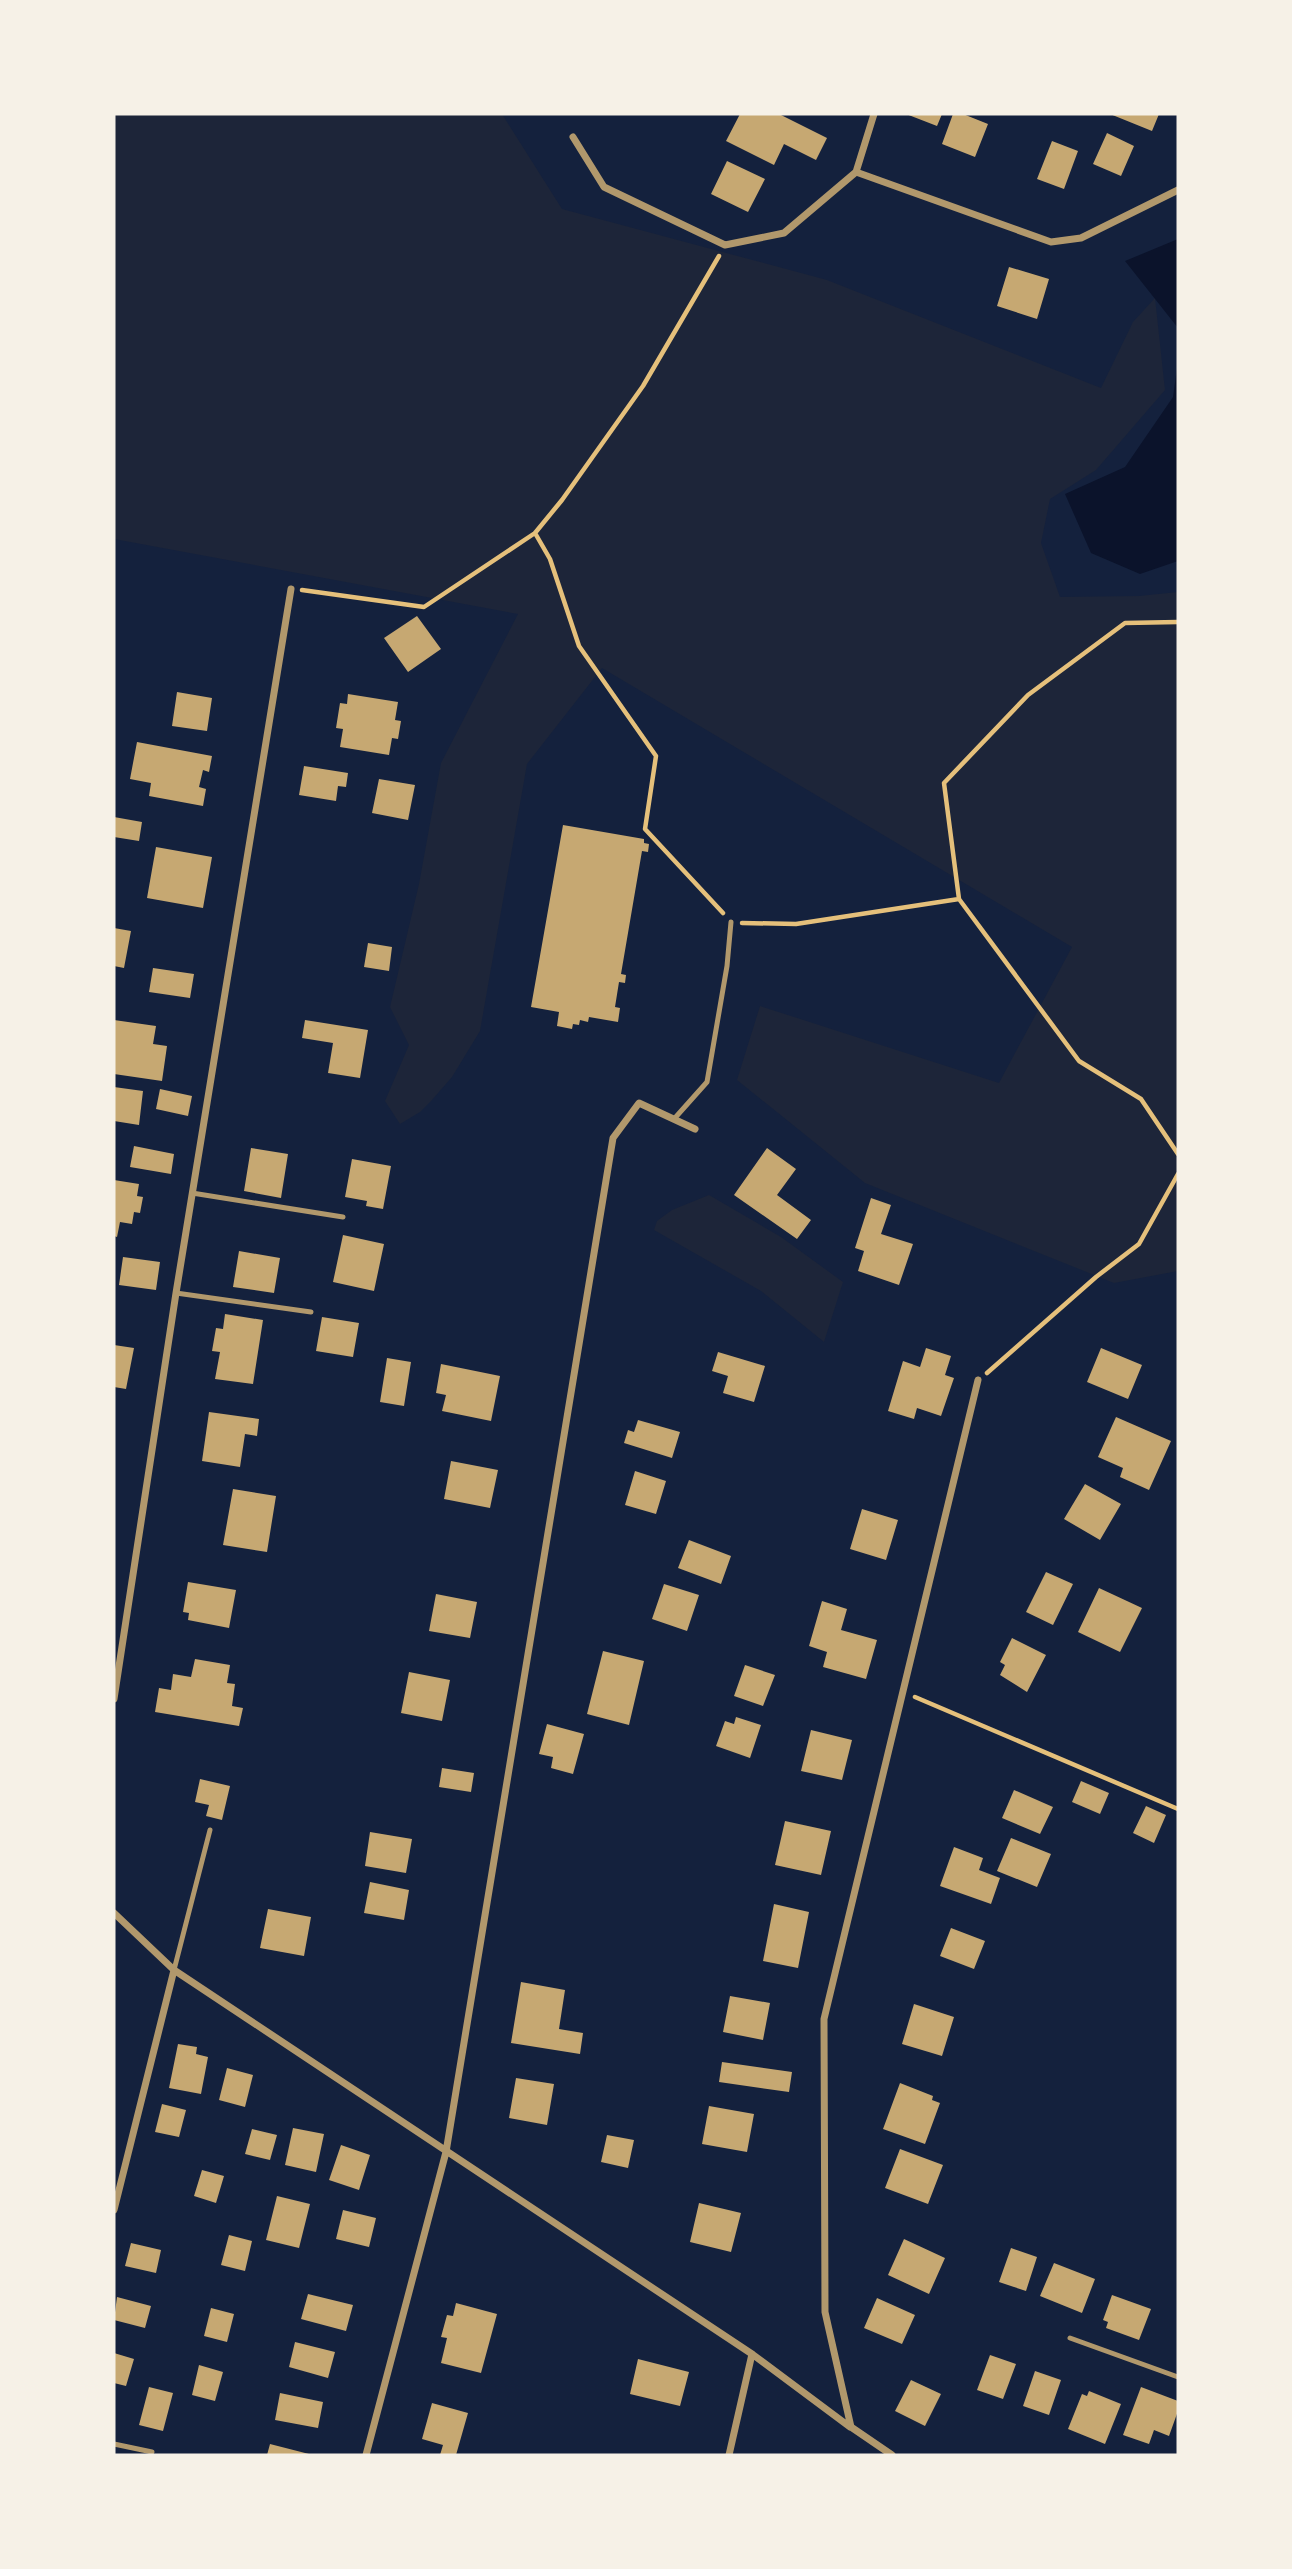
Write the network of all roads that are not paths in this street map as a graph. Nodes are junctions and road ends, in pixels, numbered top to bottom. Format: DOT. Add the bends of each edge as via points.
graph roads {
  1 [pos="874,114"];
  2 [pos="573,136"];
  3 [pos="856,172"];
  4 [pos="1178,190"];
  5 [pos="291,589"];
  6 [pos="731,922"];
  7 [pos="674,1119"];
  8 [pos="695,1129"];
  9 [pos="192,1193"];
  10 [pos="343,1217"];
  11 [pos="176,1293"];
  12 [pos="311,1312"];
  13 [pos="978,1380"];
  14 [pos="114,1699"];
  15 [pos="210,1830"];
  16 [pos="114,1913"];
  17 [pos="174,1970"];
  18 [pos="446,2152"];
  19 [pos="114,2210"];
  20 [pos="1070,2338"];
  21 [pos="752,2354"];
  22 [pos="1178,2376"];
  23 [pos="850,2427"];
  24 [pos="114,2444"];
  25 [pos="152,2452"];
  26 [pos="366,2455"];
  27 [pos="729,2455"];
  28 [pos="892,2455"];
  1 -- 3 [label="street"];
  2 -- 3 [label="street" via="604,187 726,245 784,233"];
  3 -- 4 [label="street" via="1051,242 1081,238"];
  5 -- 9 [label="street"];
  6 -- 7 [label="lane" via="708,1082"];
  7 -- 8 [label="street"];
  7 -- 18 [label="street" via="639,1103 613,1139"];
  9 -- 10 [label="lane"];
  9 -- 11 [label="street"];
  11 -- 12 [label="lane"];
  11 -- 14 [label="street"];
  13 -- 23 [label="street" via="824,2019 825,2312"];
  15 -- 17 [label="lane"];
  16 -- 17 [label="street"];
  17 -- 18 [label="street"];
  17 -- 19 [label="street"];
  18 -- 21 [label="street"];
  18 -- 26 [label="street"];
  20 -- 22 [label="lane"];
  21 -- 23 [label="street"];
  21 -- 27 [label="street"];
  23 -- 28 [label="street"];
  24 -- 25 [label="lane"];
}
